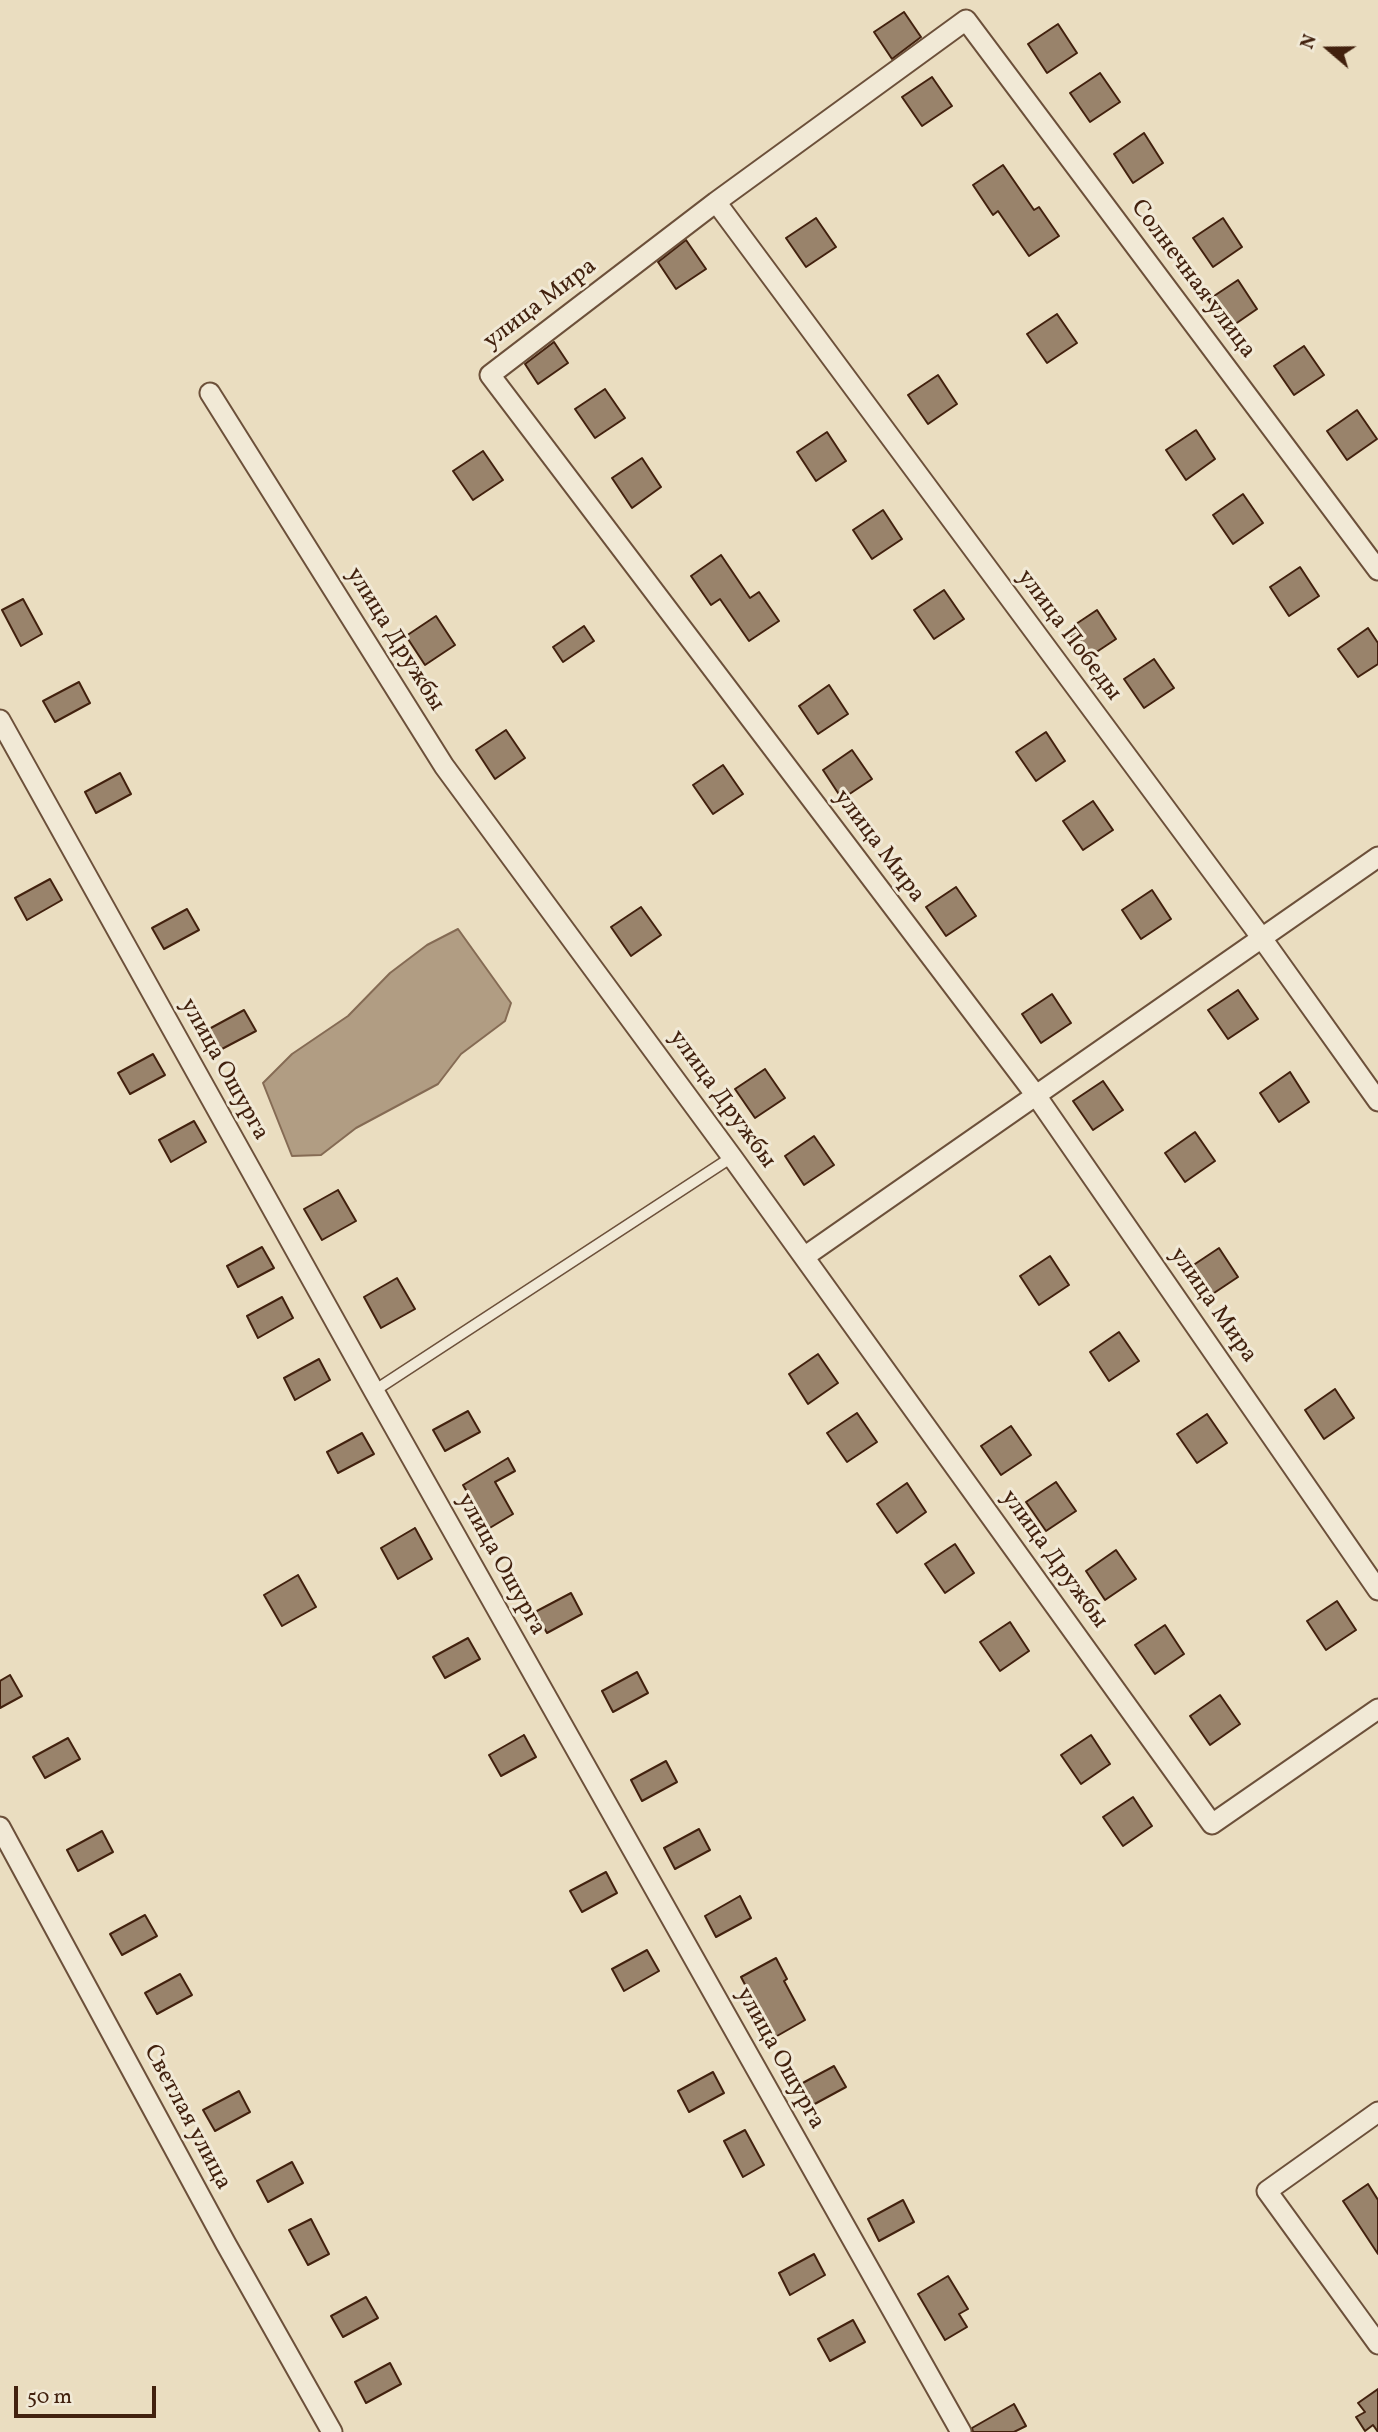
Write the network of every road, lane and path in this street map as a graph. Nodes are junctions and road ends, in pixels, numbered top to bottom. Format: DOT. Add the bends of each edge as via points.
graph roads {
  1 [pos="716,202"];
  2 [pos="210,393"];
  3 [pos="1378,570"];
  4 [pos="0,720"];
  5 [pos="1378,857"];
  6 [pos="1261,937"];
  7 [pos="1035,1094"];
  8 [pos="1378,1101"];
  9 [pos="733,1157"];
  10 [pos="804,1256"];
  11 [pos="374,1391"];
  12 [pos="1378,1590"];
  13 [pos="1378,1709"];
  14 [pos="0,1827"];
  15 [pos="1378,2112"];
  16 [pos="1378,2344"];
  17 [pos="331,2432"];
  18 [pos="961,2432"];
  1 -- 3 [label="street, Солнечная улица" via="966,20"];
  1 -- 6 [label="street, улица Победы"];
  1 -- 7 [label="street, улица Мира" via="490,375"];
  2 -- 9 [label="street, улица Дружбы" via="444,766"];
  4 -- 11 [label="street, улица Ошурга"];
  5 -- 6 [label="street"];
  6 -- 7 [label="street"];
  6 -- 8 [label="street, улица Победы"];
  7 -- 10 [label="street"];
  7 -- 12 [label="street, улица Мира"];
  9 -- 10 [label="street, улица Дружбы"];
  9 -- 11 [label="lane"];
  10 -- 13 [label="street, улица Дружбы" via="1212,1824"];
  11 -- 18 [label="street, улица Ошурга"];
  14 -- 17 [label="street, Светлая улица"];
  15 -- 16 [label="street" via="1267,2192"];
}
